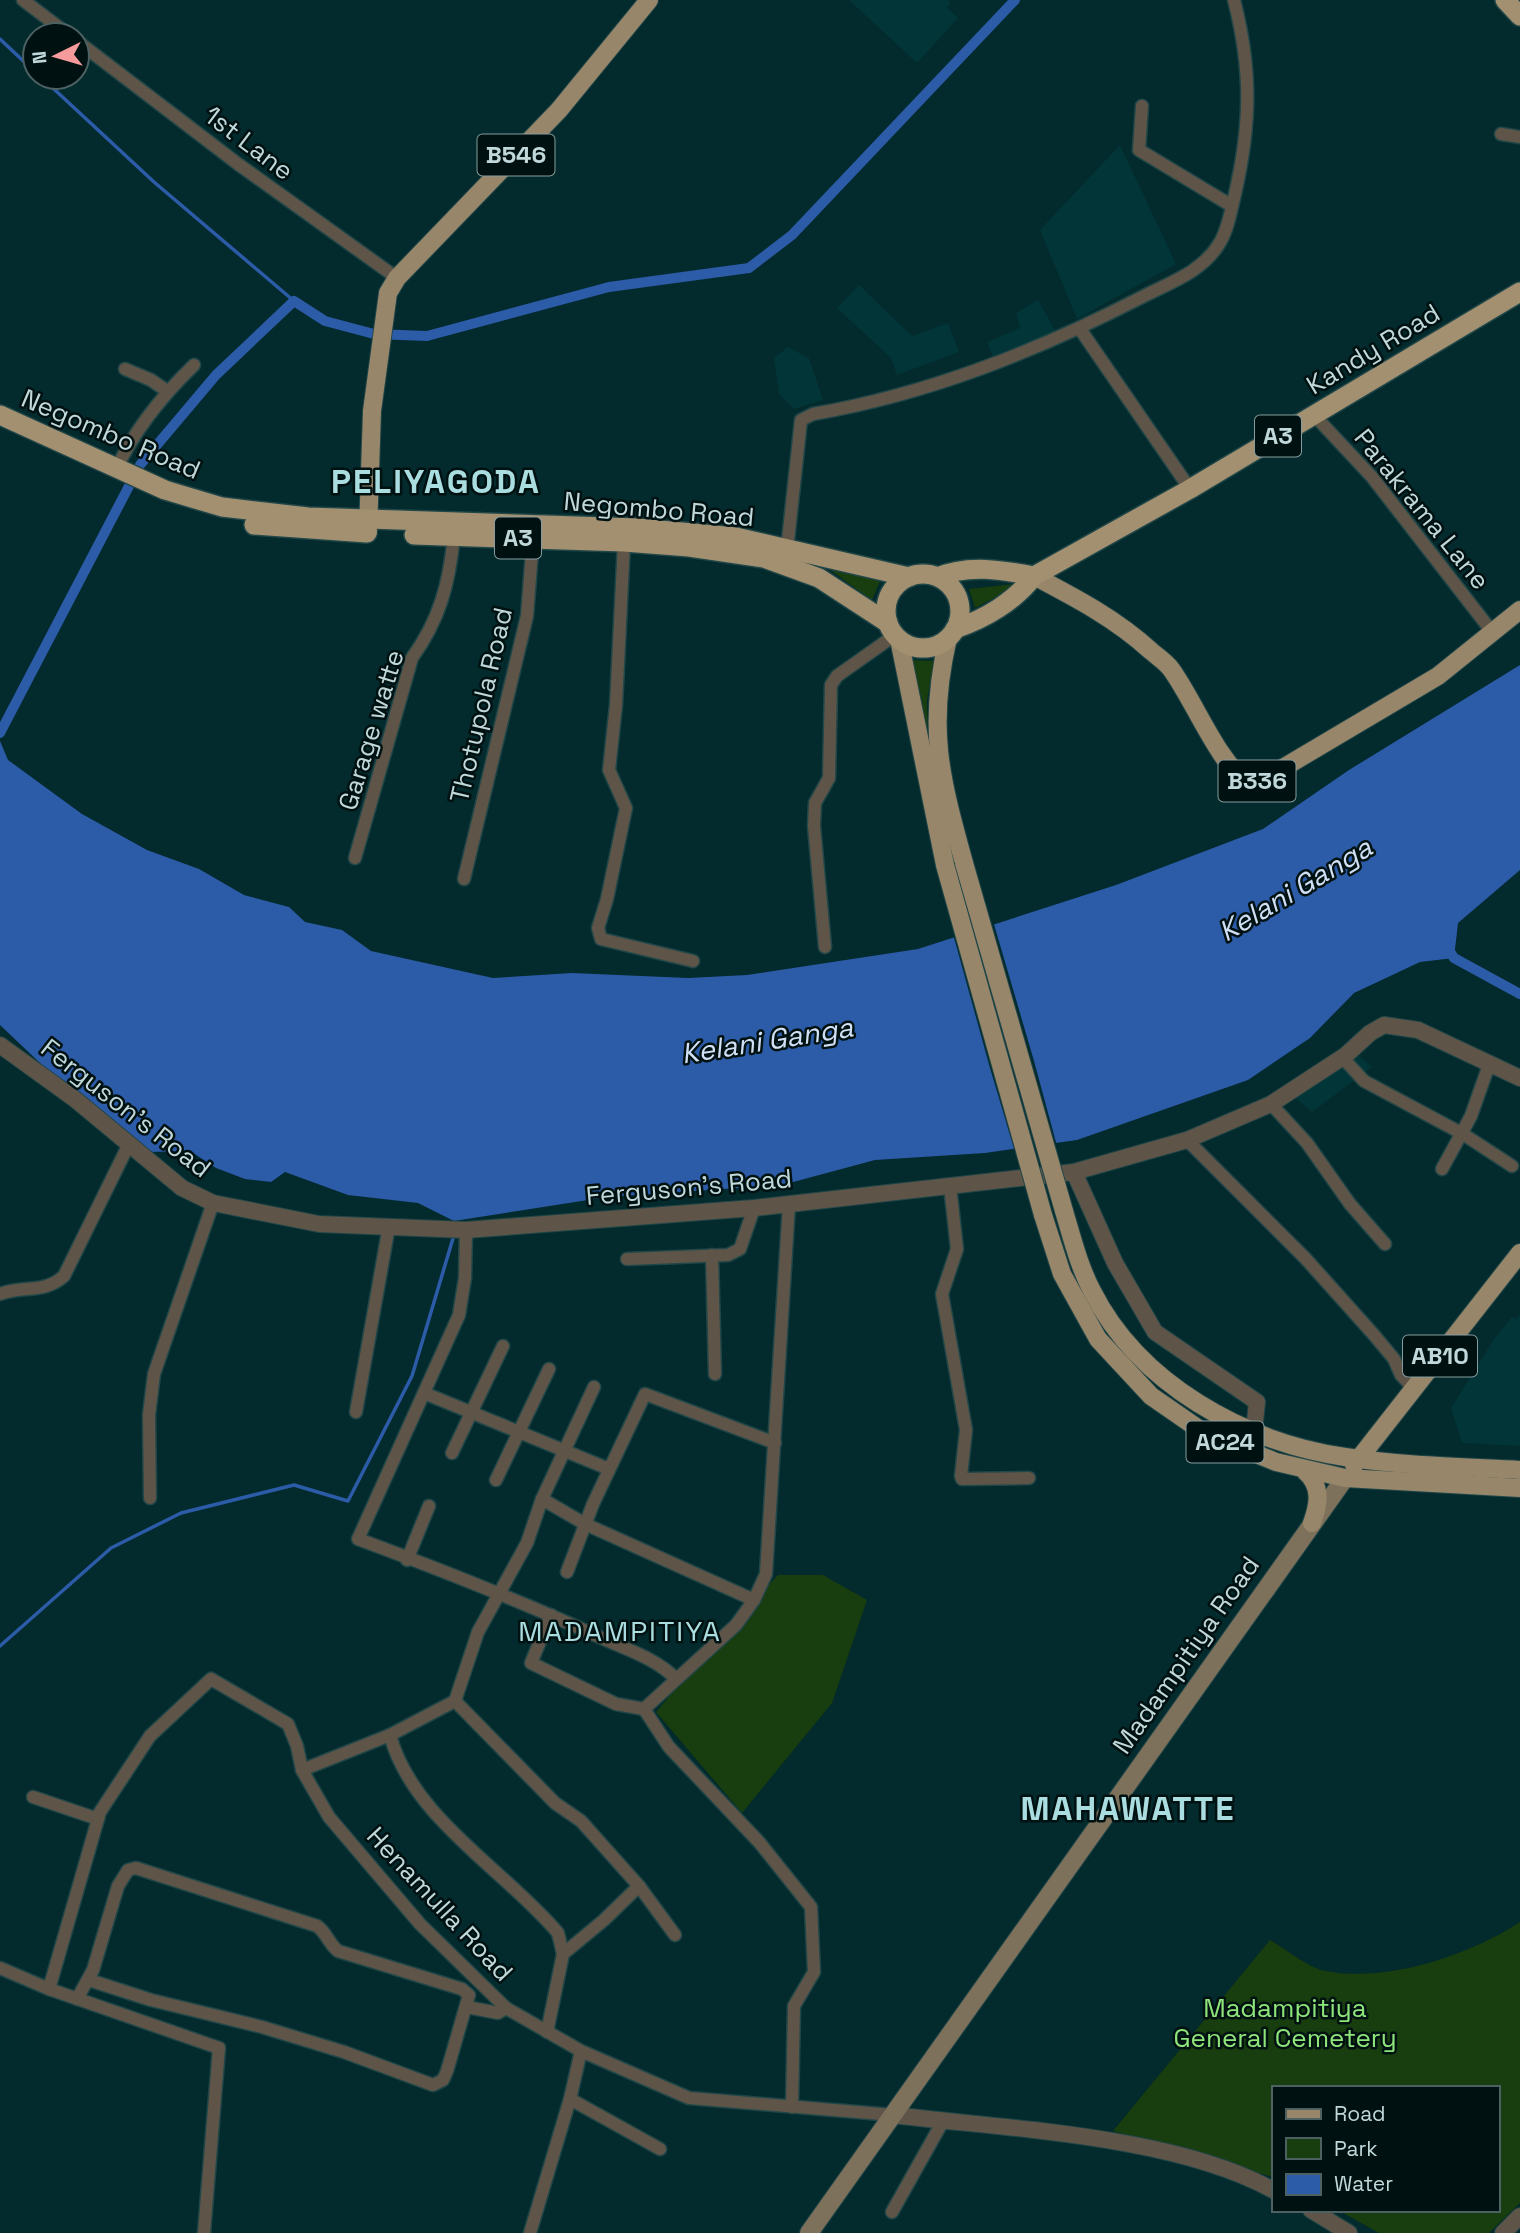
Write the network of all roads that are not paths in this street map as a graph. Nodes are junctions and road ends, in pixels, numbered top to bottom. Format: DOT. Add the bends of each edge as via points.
graph roads {
  1 [pos="23,0"];
  2 [pos="649,0"];
  3 [pos="1234,0"];
  4 [pos="1505,0"];
  5 [pos="1520,16"];
  6 [pos="51,21"];
  7 [pos="91,52"];
  8 [pos="1142,106"];
  9 [pos="1500,134"];
  10 [pos="1520,137"];
  11 [pos="1232,206"];
  12 [pos="397,278"];
  13 [pos="1520,292"];
  14 [pos="1080,330"];
  15 [pos="194,365"];
  16 [pos="125,369"];
  17 [pos="167,391"];
  18 [pos="0,415"];
  19 [pos="1314,415"];
  20 [pos="0,428"];
  21 [pos="117,475"];
  22 [pos="1191,489"];
  23 [pos="368,526"];
  24 [pos="454,536"];
  25 [pos="533,539"];
  26 [pos="624,542"];
  27 [pos="787,550"];
  28 [pos="1034,576"];
  29 [pos="909,577"];
  30 [pos="938,577"];
  31 [pos="1520,610"];
  32 [pos="894,632"];
  33 [pos="952,634"];
  34 [pos="1493,634"];
  35 [pos="355,858"];
  36 [pos="464,879"];
  37 [pos="825,947"];
  38 [pos="693,961"];
  39 [pos="0,1045"];
  40 [pos="1342,1058"];
  41 [pos="1490,1062"];
  42 [pos="1520,1078"];
  43 [pos="1271,1104"];
  44 [pos="1463,1134"];
  45 [pos="1187,1140"];
  46 [pos="129,1144"];
  47 [pos="1512,1167"];
  48 [pos="1442,1169"];
  49 [pos="1074,1172"];
  50 [pos="950,1186"];
  51 [pos="213,1203"];
  52 [pos="789,1204"];
  53 [pos="754,1208"];
  54 [pos="389,1226"];
  55 [pos="466,1230"];
  56 [pos="1385,1244"];
  57 [pos="1520,1253"];
  58 [pos="712,1255"];
  59 [pos="627,1259"];
  60 [pos="0,1294"];
  61 [pos="503,1346"];
  62 [pos="549,1369"];
  63 [pos="715,1374"];
  64 [pos="594,1387"];
  65 [pos="1414,1389"];
  66 [pos="424,1392"];
  67 [pos="471,1411"];
  68 [pos="356,1412"];
  69 [pos="521,1430"];
  70 [pos="1254,1430"];
  71 [pos="1378,1435"];
  72 [pos="775,1443"];
  73 [pos="565,1451"];
  74 [pos="452,1453"];
  75 [pos="1359,1459"];
  76 [pos="1389,1462"];
  77 [pos="609,1469"];
  78 [pos="1520,1470"];
  79 [pos="1305,1471"];
  80 [pos="1028,1478"];
  81 [pos="1345,1478"];
  82 [pos="496,1480"];
  83 [pos="1520,1488"];
  84 [pos="150,1498"];
  85 [pos="542,1499"];
  86 [pos="429,1506"];
  87 [pos="1312,1523"];
  88 [pos="585,1524"];
  89 [pos="407,1560"];
  90 [pos="567,1572"];
  91 [pos="501,1593"];
  92 [pos="754,1600"];
  93 [pos="551,1615"];
  94 [pos="676,1679"];
  95 [pos="455,1701"];
  96 [pos="644,1709"];
  97 [pos="390,1735"];
  98 [pos="302,1770"];
  99 [pos="33,1797"];
  100 [pos="98,1819"];
  101 [pos="639,1885"];
  102 [pos="675,1935"];
  103 [pos="563,1954"];
  104 [pos="0,1968"];
  105 [pos="89,1980"];
  106 [pos="49,1989"];
  107 [pos="77,1999"];
  108 [pos="467,2007"];
  109 [pos="506,2008"];
  110 [pos="547,2032"];
  111 [pos="581,2051"];
  112 [pos="570,2099"];
  113 [pos="792,2107"];
  114 [pos="893,2115"];
  115 [pos="943,2121"];
  116 [pos="660,2149"];
  117 [pos="1272,2190"];
  118 [pos="892,2212"];
  119 [pos="1313,2212"];
  120 [pos="1520,2217"];
  121 [pos="1328,2227"];
  122 [pos="204,2233"];
  123 [pos="530,2233"];
  124 [pos="809,2233"];
  125 [pos="1349,2233"];
  126 [pos="1503,2233"];
  1 -- 6 [label="street"];
  2 -- 12 [label="main road, B546" via="559,110"];
  3 -- 11 [label="street" via="1248,81 1247,142"];
  4 -- 5 [label="highway"];
  7 -- 12 [label="street, 1st Lane"];
  8 -- 11 [label="street" via="1139,150"];
  9 -- 10 [label="street"];
  11 -- 14 [label="street" via="1220,244 1200,267"];
  12 -- 23 [label="main road, B546" via="385,308 377,359"];
  13 -- 19 [label="highway, Kandy Road / A3"];
  14 -- 22 [label="street"];
  14 -- 27 [label="street" via="917,391 801,420"];
  15 -- 17 [label="street"];
  16 -- 17 [label="street"];
  17 -- 21 [label="street" via="124,452"];
  18 -- 21 [label="highway, Negombo Road / A3"];
  19 -- 22 [label="highway, Kandy Road / A3"];
  19 -- 34 [label="street, Parakrama Lane" via="1372,477"];
  20 -- 21 [label="highway, Negombo Road / A3"];
  21 -- 23 [label="highway, Negombo Road / A3" via="169,506 233,523"];
  22 -- 28 [label="highway, Kandy Road / A3"];
  23 -- 24 [label="highway, Negombo Road / A3"];
  23 -- 27 [label="highway, Negombo Road / A3" via="638,528 736,537"];
  24 -- 25 [label="highway, Negombo Road / A3"];
  24 -- 35 [label="street, Garage watte" via="450,576 432,630 412,658"];
  25 -- 26 [label="highway, Negombo Road / A3"];
  25 -- 36 [label="street, Thotupola Road" via="527,616"];
  26 -- 32 [label="highway, Negombo Road / A3" via="689,547 782,563 832,585"];
  26 -- 38 [label="street" via="609,770 626,808 598,928 601,939"];
  27 -- 29 [label="highway, Negombo Road / A3"];
  28 -- 30 [label="highway" via="989,569 954,570"];
  28 -- 33 [label="highway, Kandy Road / A3" via="1020,593"];
  28 -- 34 [label="main road, B336" via="1097,609 1169,666 1235,775 1249,784 1438,676"];
  29 -- 30 [label="highway" via="923,573"];
  29 -- 32 [label="highway" via="895,586 886,606"];
  30 -- 33 [label="highway" via="958,598 960,611"];
  31 -- 34 [label="main road, B336"];
  32 -- 33 [label="highway" via="913,647 923,648"];
  32 -- 37 [label="street" via="836,676 831,685 829,779 815,803 814,826"];
  32 -- 79 [label="main road, AC24, bridge" via="945,865 1062,1274 1098,1339 1151,1396 1203,1433"];
  33 -- 70 [label="main road, AC24, bridge" via="937,695 941,770 1080,1265 1115,1329 1164,1381 1215,1413"];
  39 -- 46 [label="street, Ferguson's Road"];
  40 -- 41 [label="street, Ferguson's Road" via="1380,1026 1399,1026"];
  40 -- 43 [label="street, Ferguson's Road"];
  40 -- 44 [label="street" via="1364,1081"];
  41 -- 42 [label="street"];
  41 -- 44 [label="street"];
  43 -- 45 [label="street, Ferguson's Road"];
  43 -- 56 [label="street"];
  44 -- 47 [label="street"];
  44 -- 48 [label="street"];
  45 -- 49 [label="street, Ferguson's Road"];
  45 -- 65 [label="street" via="1306,1259 1394,1359"];
  46 -- 51 [label="street, Ferguson's Road" via="182,1188"];
  46 -- 60 [label="street" via="64,1276 39,1290"];
  49 -- 50 [label="street, Ferguson's Road"];
  49 -- 70 [label="street" via="1115,1263 1156,1332 1257,1402"];
  50 -- 52 [label="street, Ferguson's Road"];
  50 -- 80 [label="street" via="957,1249 942,1294 966,1430 961,1476"];
  51 -- 54 [label="street, Ferguson's Road" via="319,1224"];
  51 -- 84 [label="street" via="154,1374 149,1415"];
  52 -- 53 [label="street, Ferguson's Road"];
  52 -- 72 [label="street"];
  53 -- 55 [label="street, Ferguson's Road"];
  53 -- 58 [label="street" via="740,1249"];
  54 -- 55 [label="street, Ferguson's Road"];
  54 -- 68 [label="street"];
  55 -- 66 [label="street" via="463,1301"];
  57 -- 65 [label="main road, Madampitiya Road / AB10"];
  58 -- 59 [label="street"];
  58 -- 63 [label="street"];
  61 -- 67 [label="street"];
  62 -- 69 [label="street"];
  64 -- 73 [label="street"];
  65 -- 71 [label="main road, Madampitiya Road / AB10"];
  66 -- 67 [label="street"];
  66 -- 89 [label="street" via="358,1539"];
  67 -- 69 [label="street"];
  67 -- 74 [label="street"];
  69 -- 73 [label="street"];
  69 -- 82 [label="street"];
  70 -- 75 [label="main road, AC24" via="1307,1449"];
  71 -- 75 [label="main road, Madampitiya Road / AB10"];
  71 -- 76 [label="main road" via="1377,1449"];
  72 -- 77 [label="street" via="645,1394"];
  72 -- 92 [label="street" via="766,1574"];
  73 -- 77 [label="street"];
  73 -- 85 [label="street"];
  75 -- 76 [label="main road, AC24"];
  75 -- 81 [label="main road, Madampitiya Road / AB10"];
  76 -- 78 [label="main road, AC24"];
  77 -- 88 [label="street"];
  79 -- 81 [label="main road, AC24"];
  79 -- 87 [label="main road" via="1318,1491"];
  81 -- 83 [label="main road, AC24"];
  81 -- 87 [label="main road, Madampitiya Road"];
  85 -- 88 [label="street"];
  85 -- 91 [label="street" via="527,1543"];
  86 -- 89 [label="street"];
  87 -- 114 [label="main road, Madampitiya Road"];
  88 -- 90 [label="street"];
  88 -- 92 [label="street"];
  89 -- 91 [label="street"];
  91 -- 93 [label="street"];
  91 -- 95 [label="street" via="478,1632"];
  92 -- 94 [label="street" via="736,1625"];
  93 -- 94 [label="street" via="652,1661"];
  93 -- 96 [label="street" via="531,1663 616,1704"];
  94 -- 96 [label="street"];
  95 -- 97 [label="street"];
  95 -- 101 [label="street" via="555,1803 581,1821"];
  96 -- 113 [label="street" via="669,1747 750,1832 811,1907 814,1972 794,2006"];
  97 -- 98 [label="street"];
  97 -- 103 [label="street" via="397,1757 425,1803 543,1915 558,1933"];
  98 -- 100 [label="street, Henamulla Road" via="288,1724 211,1679 150,1736"];
  98 -- 109 [label="street, Henamulla Road" via="329,1817 420,1924"];
  99 -- 100 [label="street"];
  100 -- 106 [label="street"];
  101 -- 102 [label="street"];
  101 -- 103 [label="street"];
  103 -- 110 [label="street"];
  104 -- 106 [label="street"];
  105 -- 107 [label="street"];
  105 -- 108 [label="street" via="344,2052 433,2085 443,2080 447,2071"];
  105 -- 108 [label="street" via="118,1886 128,1870 136,1868 317,1926 338,1951 466,1991"];
  106 -- 107 [label="street"];
  107 -- 122 [label="street" via="219,2048"];
  108 -- 109 [label="street" via="498,2013"];
  109 -- 110 [label="street, Henamulla Road"];
  110 -- 111 [label="street, Henamulla Road"];
  111 -- 112 [label="street"];
  111 -- 113 [label="street, Henamulla Road" via="689,2098"];
  112 -- 116 [label="street"];
  112 -- 123 [label="street"];
  113 -- 114 [label="street, Henamulla Road"];
  114 -- 115 [label="street"];
  114 -- 124 [label="main road, Madampitiya Road"];
  115 -- 117 [label="street" via="1111,2142 1191,2158"];
  115 -- 118 [label="street"];
  119 -- 121 [label="street"];
  120 -- 126 [label="street"];
  121 -- 125 [label="street"];
}
